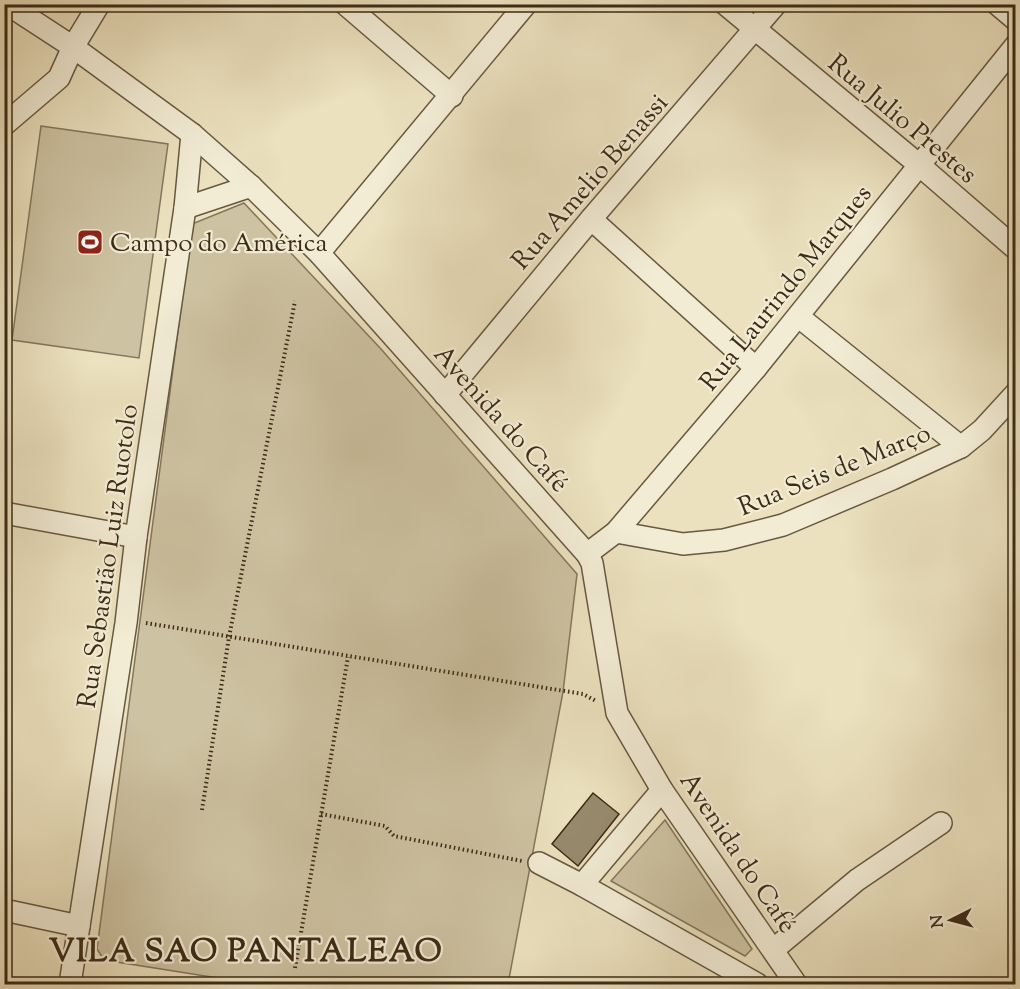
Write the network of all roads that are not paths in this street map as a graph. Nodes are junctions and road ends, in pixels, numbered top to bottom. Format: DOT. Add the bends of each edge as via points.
graph roads {
  1 [pos="7,4"];
  2 [pos="99,4"];
  3 [pos="345,4"];
  4 [pos="526,4"];
  5 [pos="725,4"];
  6 [pos="776,4"];
  7 [pos="997,4"];
  8 [pos="1016,20"];
  9 [pos="755,30"];
  10 [pos="1016,45"];
  11 [pos="73,47"];
  12 [pos="452,96"];
  13 [pos="4,125"];
  14 [pos="192,134"];
  15 [pos="918,164"];
  16 [pos="250,186"];
  17 [pos="185,208"];
  18 [pos="591,219"];
  19 [pos="1016,249"];
  20 [pos="319,254"];
  21 [pos="799,317"];
  22 [pos="756,368"];
  23 [pos="1016,393"];
  24 [pos="445,395"];
  25 [pos="961,447"];
  26 [pos="4,513"];
  27 [pos="616,532"];
  28 [pos="136,537"];
  29 [pos="586,554"];
  30 [pos="662,790"];
  31 [pos="941,823"];
  32 [pos="531,862"];
  33 [pos="582,885"];
  34 [pos="4,910"];
  35 [pos="79,926"];
  36 [pos="772,950"];
  37 [pos="70,984"];
  38 [pos="757,984"];
  39 [pos="796,984"];
  1 -- 11 [label="street, Avenida do Café"];
  2 -- 11 [label="street"];
  3 -- 12 [label="street"];
  4 -- 12 [label="street"];
  5 -- 9 [label="street, Rua Julio Prestes"];
  6 -- 9 [label="street, Rua Amelio Benassi"];
  7 -- 8 [label="street"];
  9 -- 15 [label="street, Rua Julio Prestes"];
  9 -- 18 [label="street, Rua Amelio Benassi"];
  10 -- 15 [label="street, Rua Laurindo Marques"];
  11 -- 13 [label="street" via="59,78"];
  11 -- 14 [label="street, Avenida do Café"];
  12 -- 20 [label="street"];
  14 -- 16 [label="street, Avenida do Café"];
  14 -- 17 [label="street, Rua Sebastião Luiz Ruotolo"];
  15 -- 19 [label="street, Rua Julio Prestes"];
  15 -- 21 [label="street, Rua Laurindo Marques"];
  16 -- 17 [label="street"];
  16 -- 20 [label="street, Avenida do Café"];
  17 -- 28 [label="street, Rua Sebastião Luiz Ruotolo"];
  18 -- 22 [label="street"];
  18 -- 24 [label="street, Rua Amelio Benassi"];
  20 -- 24 [label="street, Avenida do Café"];
  21 -- 22 [label="street, Rua Laurindo Marques"];
  21 -- 25 [label="street"];
  22 -- 27 [label="street, Rua Laurindo Marques"];
  23 -- 25 [label="street, Rua Seis de Março"];
  24 -- 29 [label="street, Avenida do Café"];
  25 -- 27 [label="street, Rua Seis de Março" via="753,534 683,544"];
  26 -- 28 [label="street"];
  27 -- 29 [label="street, Rua Laurindo Marques"];
  28 -- 35 [label="street, Rua Sebastião Luiz Ruotolo"];
  29 -- 30 [label="street, Avenida do Café" via="592,563 617,713"];
  30 -- 33 [label="street"];
  30 -- 36 [label="street, Avenida do Café"];
  31 -- 36 [label="street" via="857,880"];
  32 -- 33 [label="street"];
  33 -- 38 [label="street"];
  34 -- 35 [label="street"];
  35 -- 37 [label="street, Rua Sebastião Luiz Ruotolo"];
  36 -- 39 [label="street, Avenida do Café"];
}
